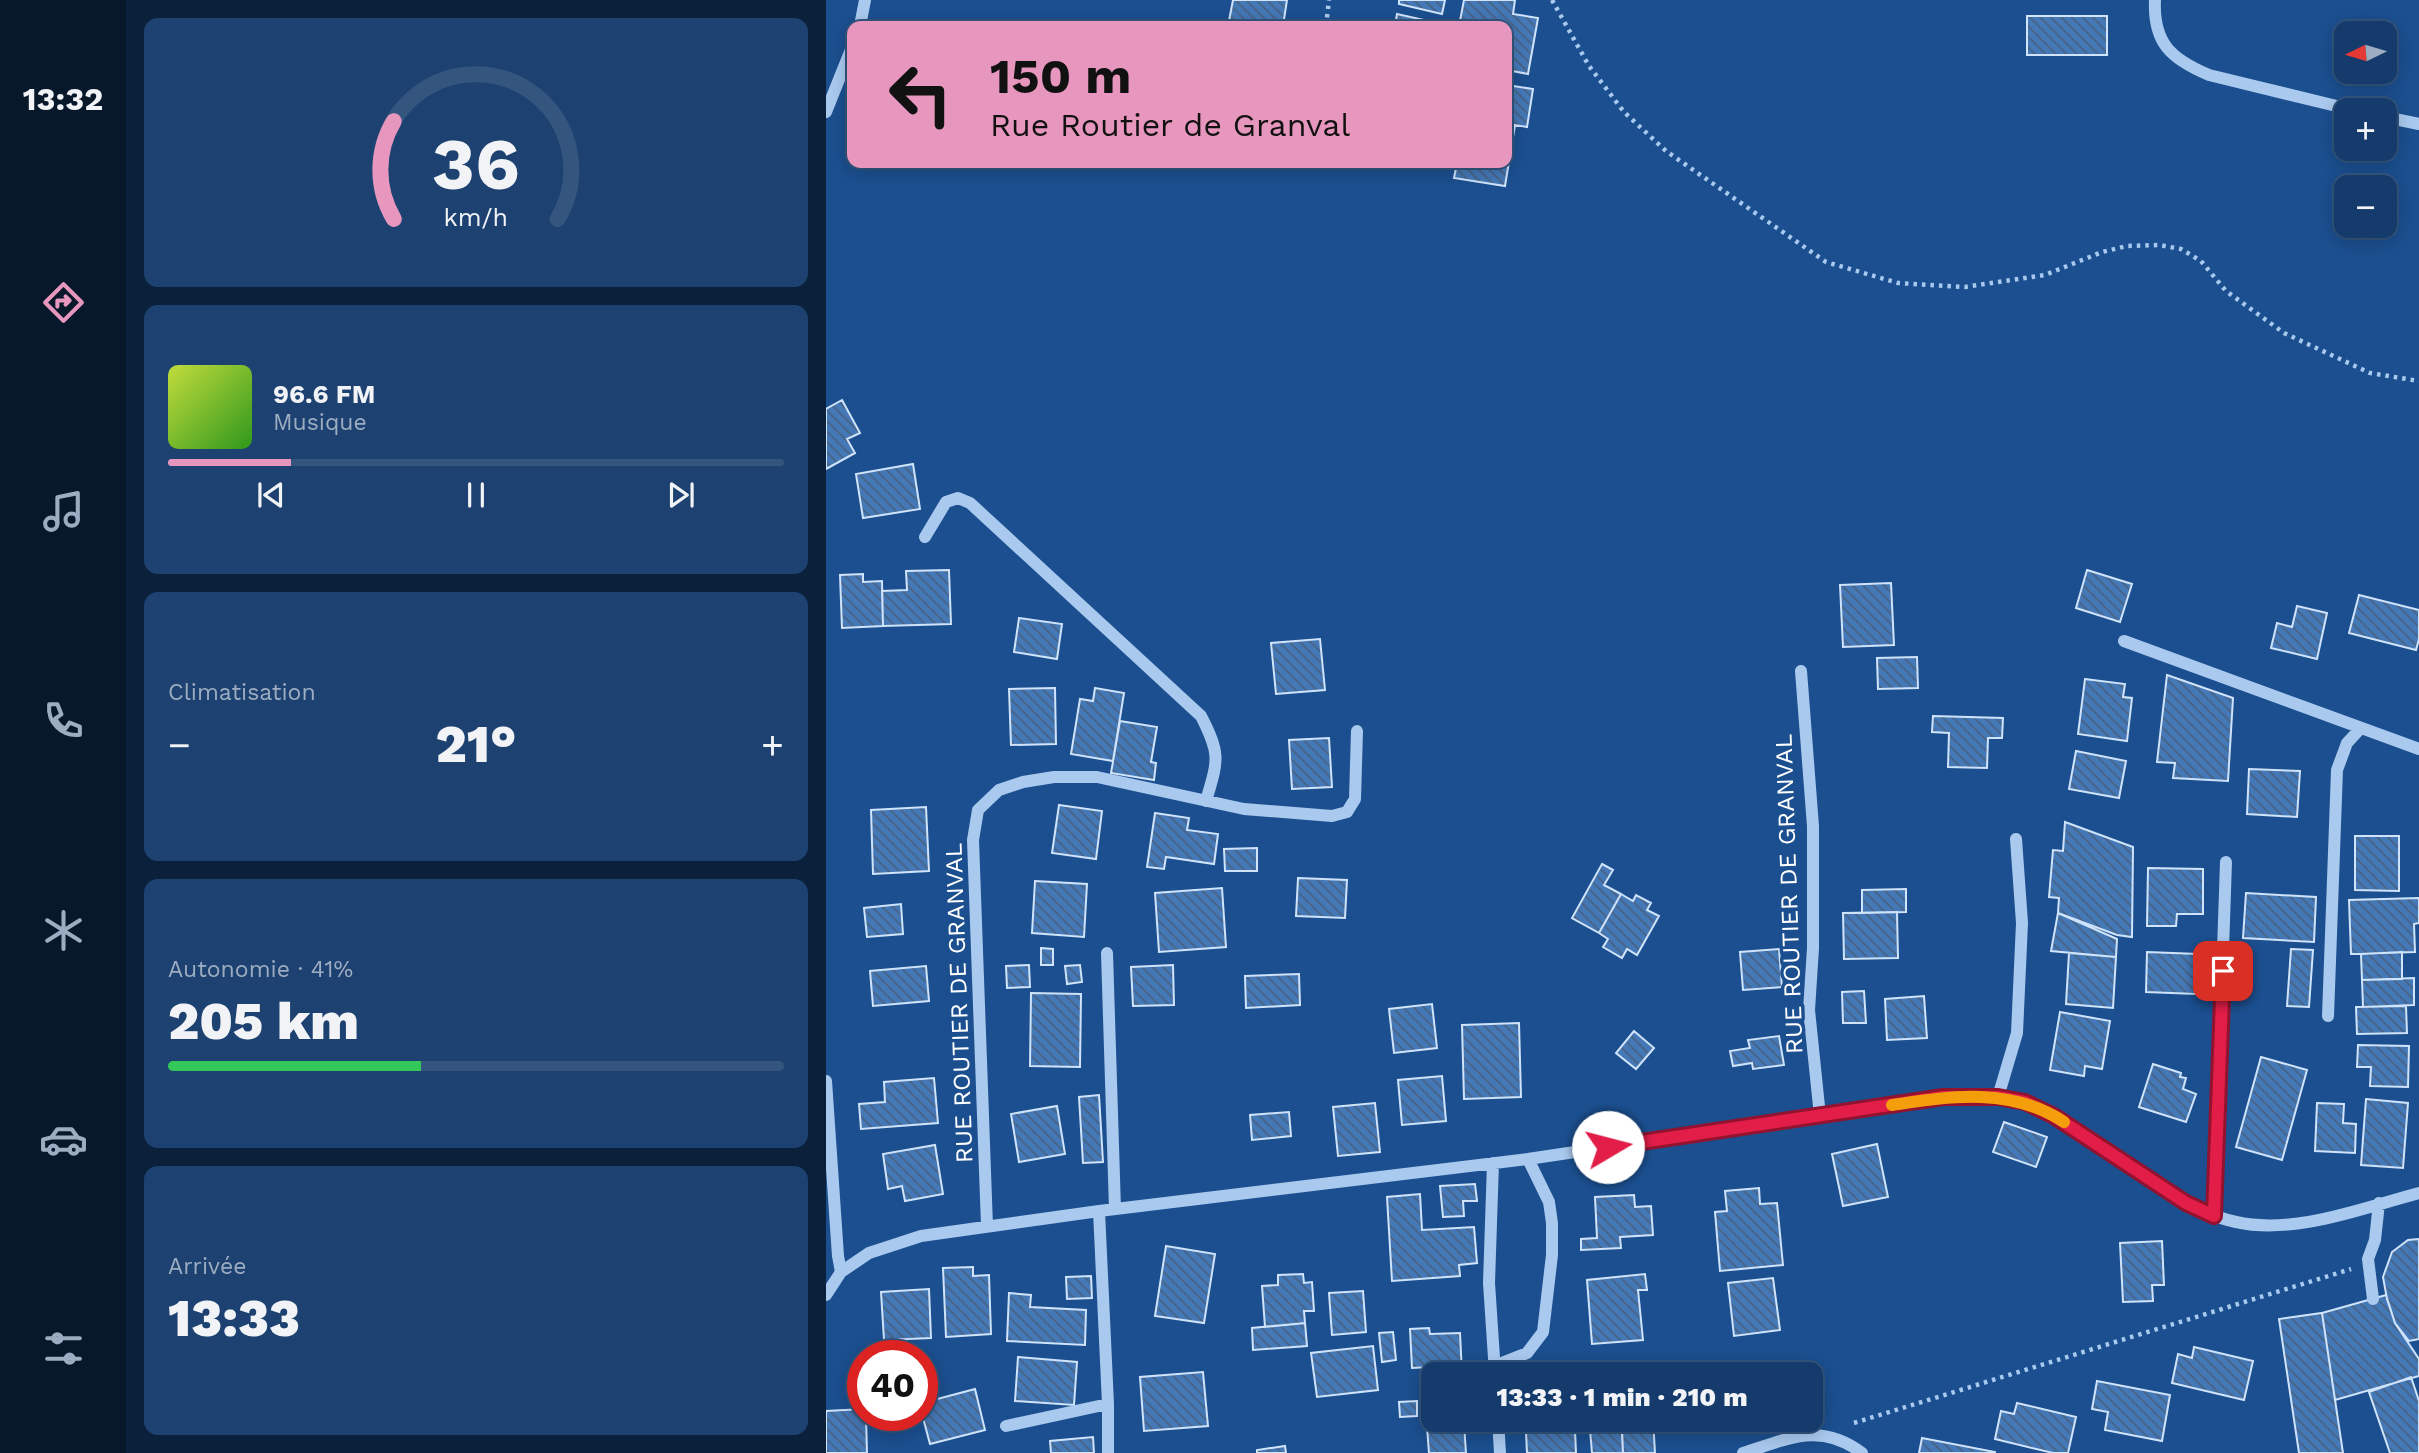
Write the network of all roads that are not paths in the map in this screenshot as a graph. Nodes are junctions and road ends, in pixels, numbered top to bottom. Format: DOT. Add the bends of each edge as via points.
graph roads {
  1 [pos="865,0"];
  2 [pos="2155,0"];
  3 [pos="861,21"];
  4 [pos="847,60"];
  5 [pos="2334,105"];
  6 [pos="826,112"];
  7 [pos="2397,119"];
  8 [pos="2419,124"];
  9 [pos="925,537"];
  10 [pos="2124,641"];
  11 [pos="1801,671"];
  12 [pos="2360,729"];
  13 [pos="1357,731"];
  14 [pos="2419,749"];
  15 [pos="1206,801"];
  16 [pos="2017,839"];
  17 [pos="2226,862"];
  18 [pos="1107,953"];
  19 [pos="2328,1016"];
  20 [pos="826,1081"];
  21 [pos="1998,1097"];
  22 [pos="1820,1116"];
  23 [pos="1528,1159"];
  24 [pos="1493,1163"];
  25 [pos="2419,1193"];
  26 [pos="2379,1203"];
  27 [pos="1115,1209"];
  28 [pos="1099,1211"];
  29 [pos="2214,1216"];
  30 [pos="987,1226"];
  31 [pos="841,1272"];
  32 [pos="826,1295"];
  33 [pos="2373,1298"];
  34 [pos="1494,1362"];
  35 [pos="1510,1362"];
  36 [pos="1108,1404"];
  37 [pos="1006,1426"];
  38 [pos="1499,1432"];
  39 [pos="1108,1453"];
  40 [pos="1500,1453"];
  41 [pos="1743,1453"];
  42 [pos="1862,1453"];
  1 -- 3 [label="street"];
  2 -- 5 [label="street" via="2158,34 2169,52 2191,68"];
  4 -- 6 [label="street"];
  7 -- 8 [label="street"];
  9 -- 15 [label="street" via="946,502 958,498 970,503 1201,716 1215,743 1216,767"];
  10 -- 12 [label="street"];
  11 -- 22 [label="street, RUE ROUTIER DE GRANVAL" via="1813,827 1809,1010"];
  12 -- 14 [label="street"];
  12 -- 19 [label="street" via="2347,743 2337,770"];
  13 -- 15 [label="street, RUE ROUTIER DE GRANVAL" via="1355,799 1347,812 1332,816"];
  15 -- 30 [label="street, RUE ROUTIER DE GRANVAL" via="1097,778 1054,777 999,790 978,810 972,840"];
  16 -- 21 [label="street" via="2022,923 2017,1033"];
  17 -- 29 [label="street"];
  18 -- 27 [label="street"];
  20 -- 31 [label="street"];
  21 -- 22 [label="street" via="1943,1097"];
  21 -- 29 [label="street" via="2025,1102 2054,1116 2186,1203"];
  22 -- 23 [label="street"];
  23 -- 24 [label="street"];
  23 -- 35 [label="street" via="1549,1202 1552,1255 1543,1332 1527,1353"];
  24 -- 27 [label="street"];
  24 -- 34 [label="street" via="1489,1283"];
  25 -- 26 [label="street"];
  26 -- 29 [label="street" via="2297,1224 2237,1223"];
  26 -- 33 [label="street" via="2368,1259"];
  27 -- 28 [label="street"];
  28 -- 30 [label="street"];
  28 -- 36 [label="street"];
  30 -- 31 [label="street" via="920,1236 869,1253"];
  31 -- 32 [label="street"];
  36 -- 37 [label="street"];
  36 -- 39 [label="street"];
  38 -- 40 [label="street"];
  41 -- 42 [label="street" via="1820,1433"];
}
